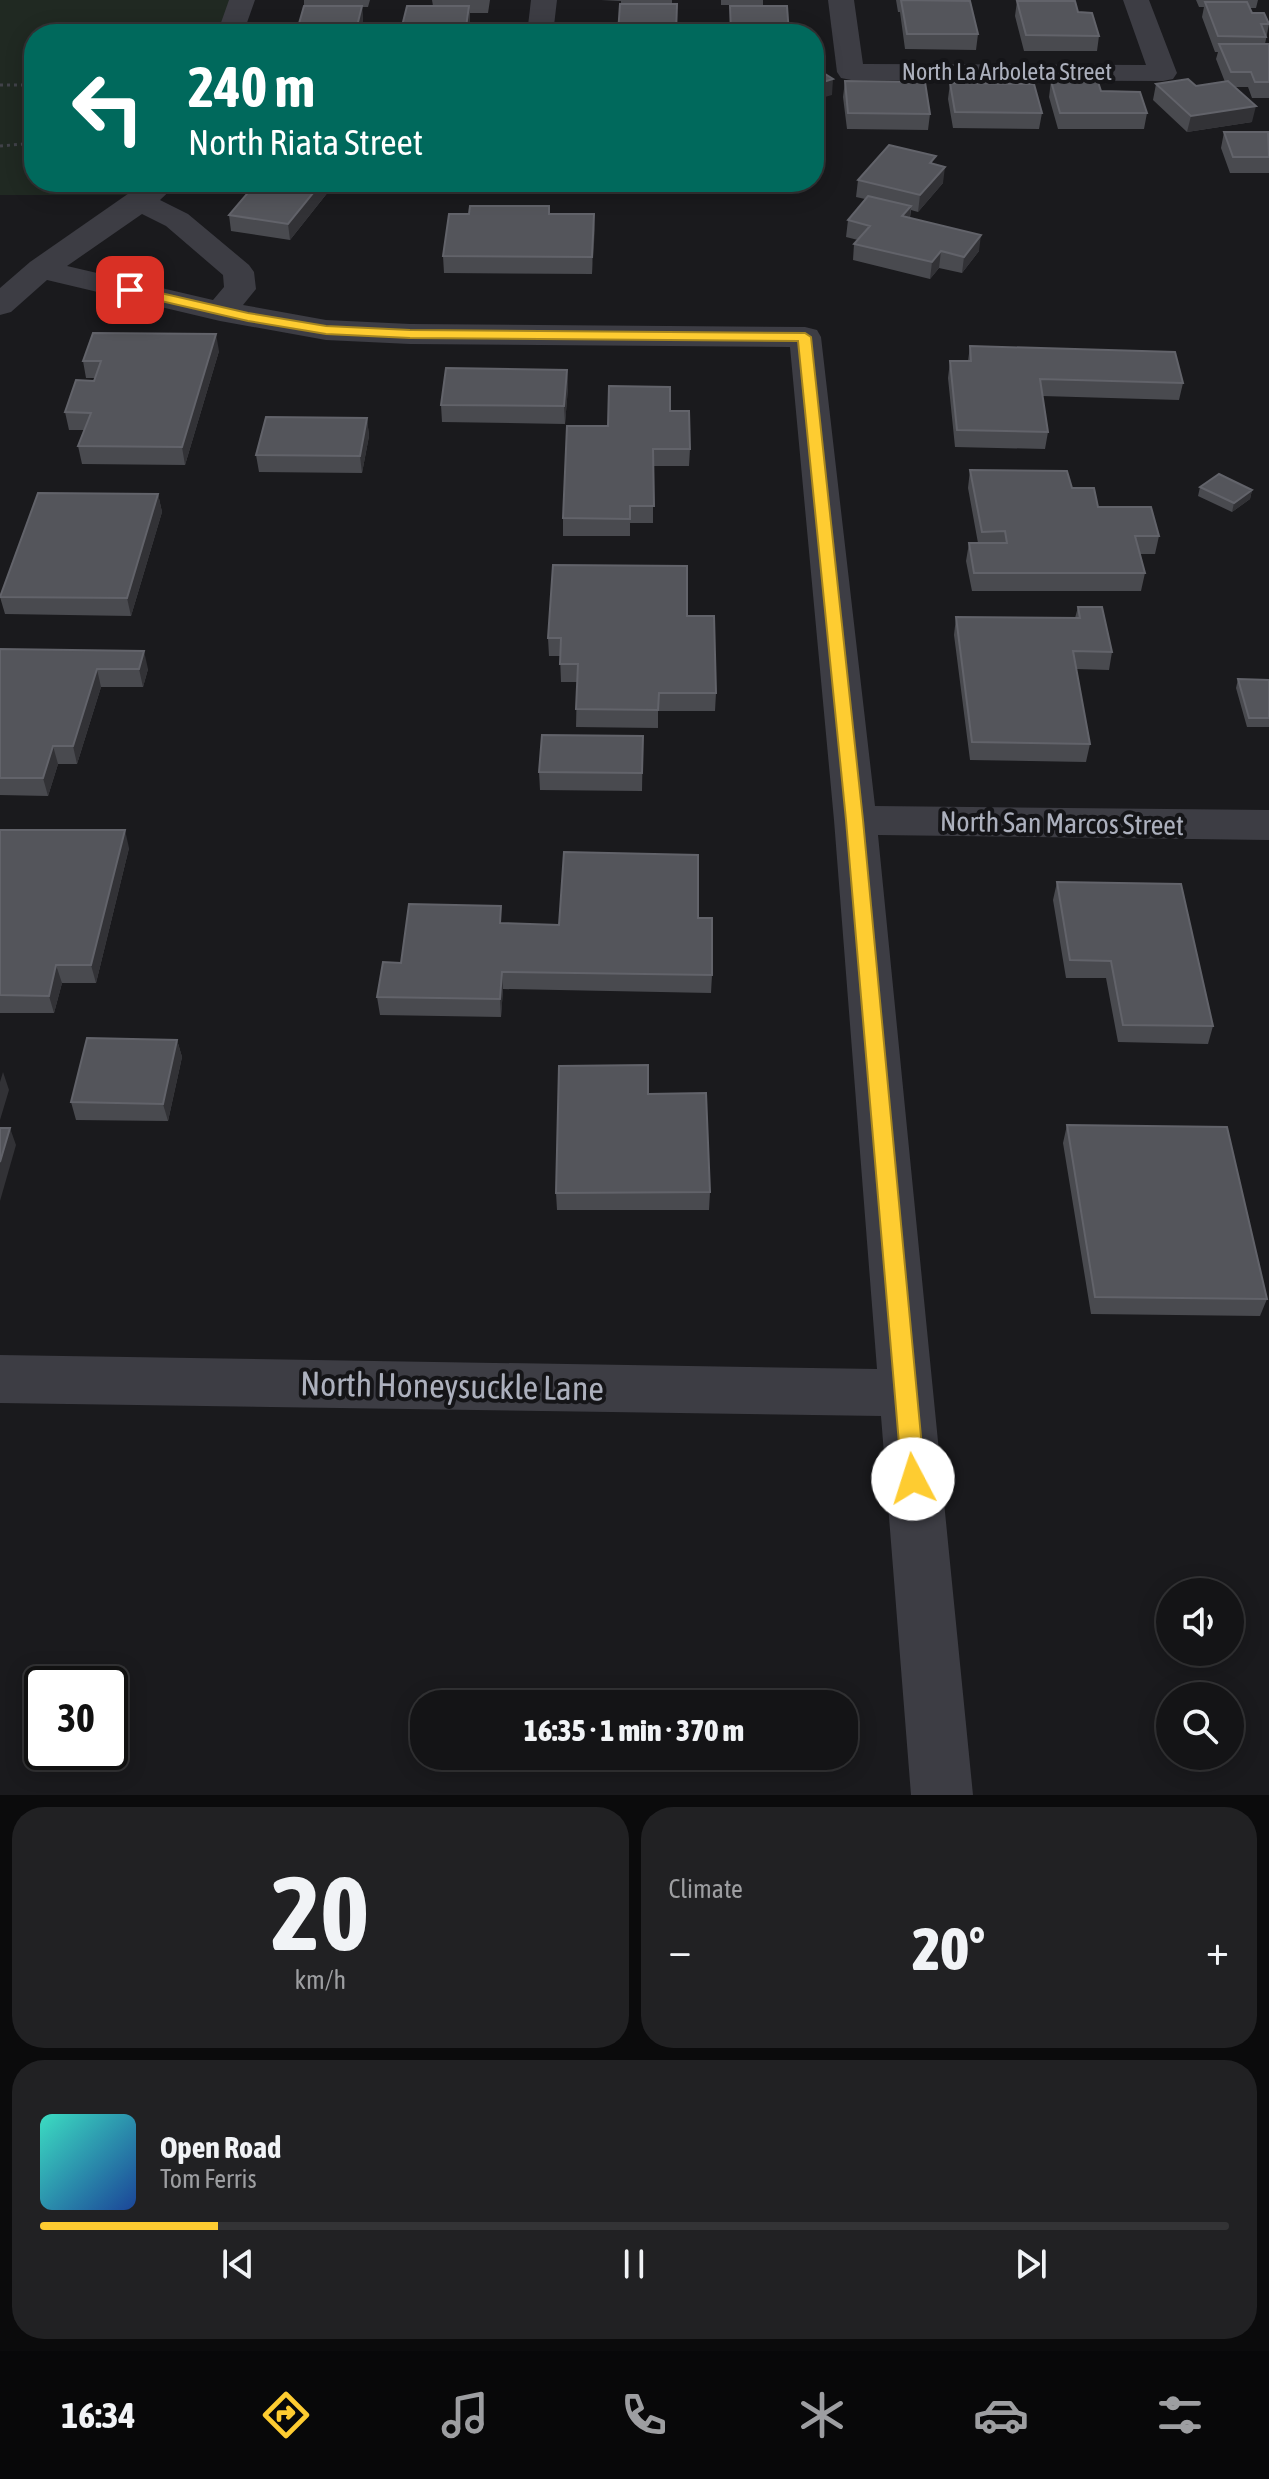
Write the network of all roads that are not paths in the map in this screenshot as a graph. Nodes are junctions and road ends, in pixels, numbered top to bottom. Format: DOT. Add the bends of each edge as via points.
graph roads {
  1 [pos="242,0"];
  2 [pos="544,0"];
  3 [pos="841,0"];
  4 [pos="1136,0"];
  5 [pos="234,24"];
  6 [pos="541,24"];
  7 [pos="152,192"];
  8 [pos="140,202"];
  9 [pos="41,269"];
  10 [pos="0,305"];
  11 [pos="220,311"];
  12 [pos="855,820"];
  13 [pos="1269,825"];
  14 [pos="0,1379"];
  15 [pos="905,1393"];
  16 [pos="942,1795"];
  1 -- 5 [label="street"];
  2 -- 6 [label="street"];
  3 -- 4 [label="street, North La Arboleta Street" via="851,72 1163,73"];
  7 -- 8 [label="street"];
  8 -- 9 [label="street"];
  8 -- 11 [label="street" via="177,220 238,272 240,289"];
  9 -- 10 [label="street"];
  9 -- 11 [label="street"];
  11 -- 12 [label="street" via="326,330 805,337"];
  12 -- 13 [label="street, North San Marcos Street"];
  12 -- 15 [label="street"];
  14 -- 15 [label="street, North Honeysuckle Lane"];
  15 -- 16 [label="street"];
}
